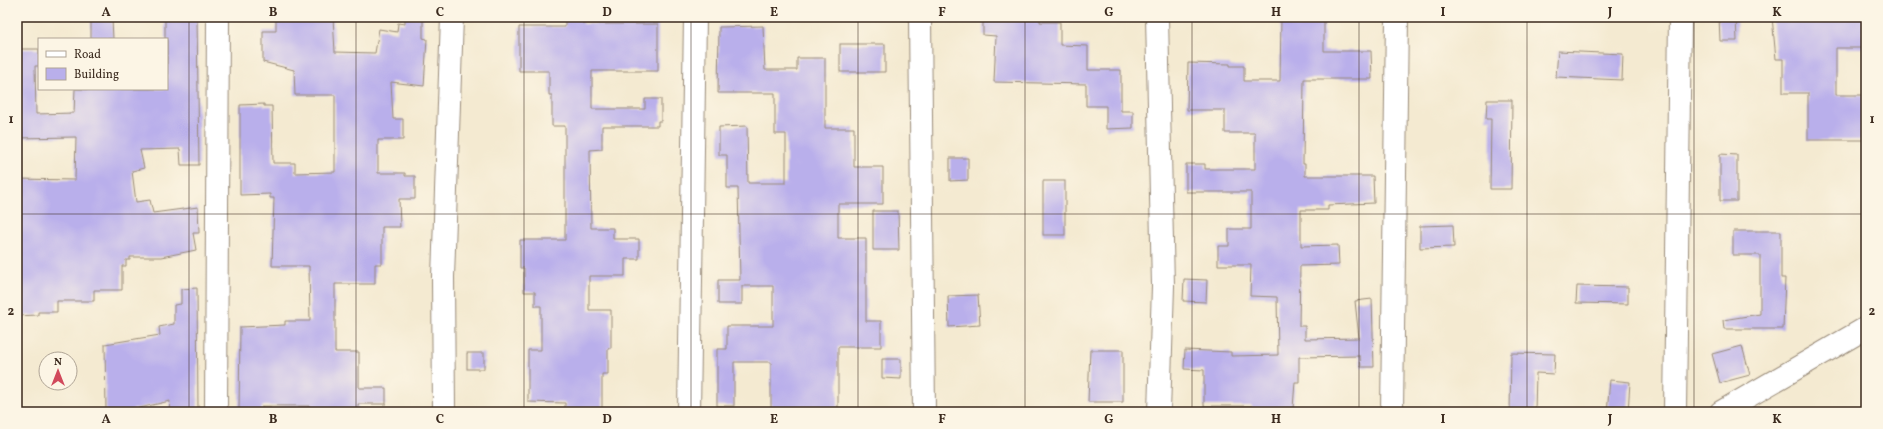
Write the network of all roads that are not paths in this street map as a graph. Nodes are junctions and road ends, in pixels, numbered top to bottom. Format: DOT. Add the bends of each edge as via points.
graph roads {
  1 [pos="218,17"];
  2 [pos="452,17"];
  3 [pos="695,17"];
  4 [pos="920,17"];
  5 [pos="1158,17"];
  6 [pos="1397,17"];
  7 [pos="1680,17"];
  8 [pos="1866,328"];
  9 [pos="216,412"];
  10 [pos="444,412"];
  11 [pos="688,412"];
  12 [pos="924,412"];
  13 [pos="1159,412"];
  14 [pos="1392,412"];
  15 [pos="1675,412"];
  16 [pos="1721,412"];
  1 -- 9 [label="street"];
  2 -- 10 [label="street" via="443,277"];
  3 -- 11 [label="street"];
  4 -- 12 [label="street"];
  5 -- 13 [label="street" via="1163,286"];
  6 -- 14 [label="street"];
  7 -- 15 [label="street"];
  8 -- 16 [label="street"];
}
